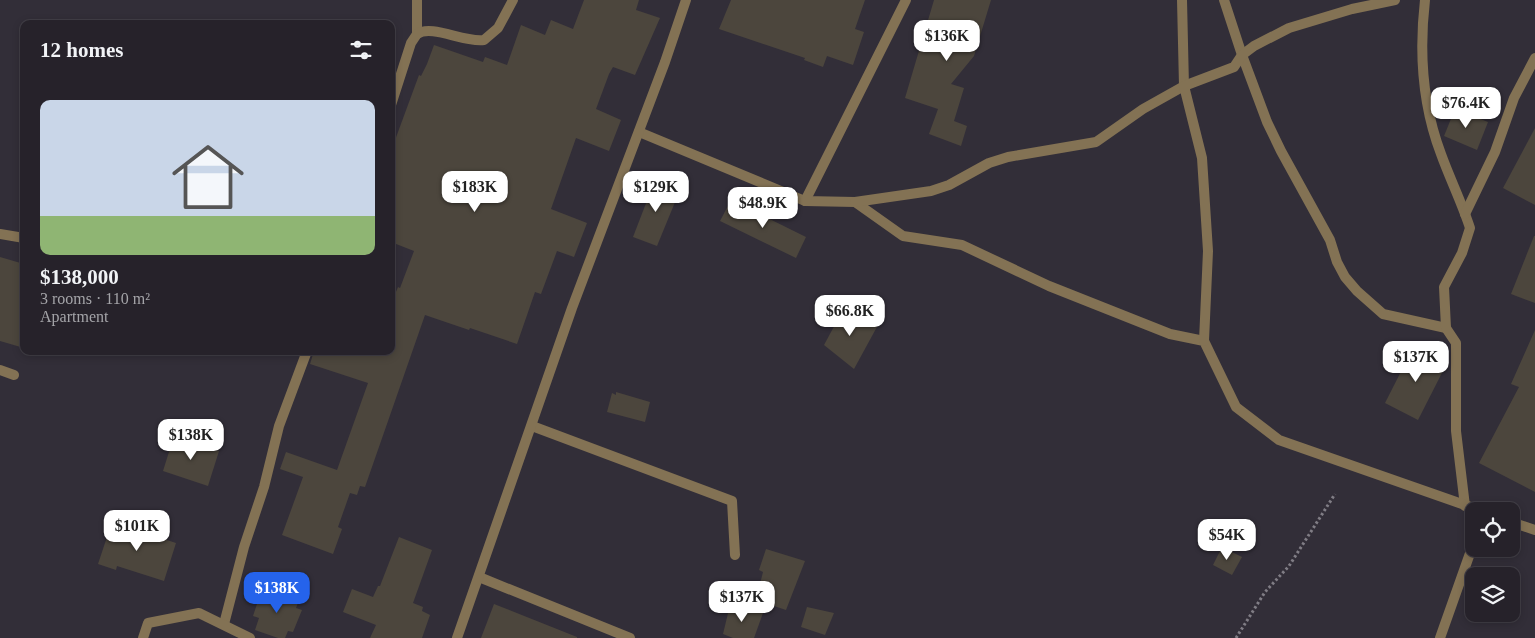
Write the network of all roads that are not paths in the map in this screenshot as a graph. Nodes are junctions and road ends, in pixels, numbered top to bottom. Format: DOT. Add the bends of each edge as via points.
graph roads {
  1 [pos="417,0"];
  2 [pos="513,0"];
  3 [pos="686,0"];
  4 [pos="906,0"];
  5 [pos="1182,0"];
  6 [pos="1224,0"];
  7 [pos="1395,0"];
  8 [pos="1424,0"];
  9 [pos="417,34"];
  10 [pos="1242,55"];
  11 [pos="1535,58"];
  12 [pos="1184,86"];
  13 [pos="395,92"];
  14 [pos="639,132"];
  15 [pos="805,201"];
  16 [pos="855,202"];
  17 [pos="1465,214"];
  18 [pos="0,234"];
  19 [pos="20,237"];
  20 [pos="1446,328"];
  21 [pos="1204,341"];
  22 [pos="306,355"];
  23 [pos="0,370"];
  24 [pos="14,375"];
  25 [pos="532,426"];
  26 [pos="1465,506"];
  27 [pos="1520,525"];
  28 [pos="1535,530"];
  29 [pos="735,555"];
  30 [pos="1469,557"];
  31 [pos="479,577"];
  32 [pos="1446,621"];
  33 [pos="224,624"];
  34 [pos="143,638"];
  35 [pos="250,638"];
  36 [pos="457,638"];
  37 [pos="630,638"];
  38 [pos="1440,638"];
  39 [pos="1449,638"];
  1 -- 9 [label="street"];
  2 -- 9 [label="street" via="498,28 484,40 467,40 429,31"];
  3 -- 14 [label="street"];
  4 -- 15 [label="street"];
  5 -- 12 [label="street"];
  6 -- 10 [label="street"];
  7 -- 10 [label="street" via="1352,8 1289,28"];
  8 -- 17 [label="street" via="1421,55 1424,91 1440,152"];
  9 -- 13 [label="street"];
  10 -- 12 [label="street" via="1234,67"];
  10 -- 20 [label="street" via="1281,151 1330,240 1346,277 1383,314"];
  11 -- 17 [label="street" via="1514,98 1495,152"];
  12 -- 16 [label="street" via="1144,108 1096,142 1008,157 949,186"];
  12 -- 21 [label="street" via="1202,158 1208,259"];
  14 -- 15 [label="street"];
  14 -- 25 [label="street" via="572,308"];
  15 -- 16 [label="street"];
  16 -- 21 [label="street" via="904,236 962,245 1049,286 1170,334"];
  17 -- 20 [label="street" via="1469,235 1444,287"];
  18 -- 19 [label="street"];
  20 -- 26 [label="street" via="1456,343 1456,431"];
  21 -- 26 [label="street" via="1236,407 1279,440"];
  22 -- 33 [label="street" via="279,426"];
  23 -- 24 [label="street"];
  25 -- 29 [label="street" via="732,501"];
  25 -- 31 [label="street"];
  27 -- 28 [label="street"];
  30 -- 32 [label="street"];
  31 -- 36 [label="street"];
  31 -- 37 [label="street"];
  32 -- 38 [label="street"];
  32 -- 39 [label="street"];
  33 -- 34 [label="street" via="199,613 148,623"];
  33 -- 35 [label="street"];
}
